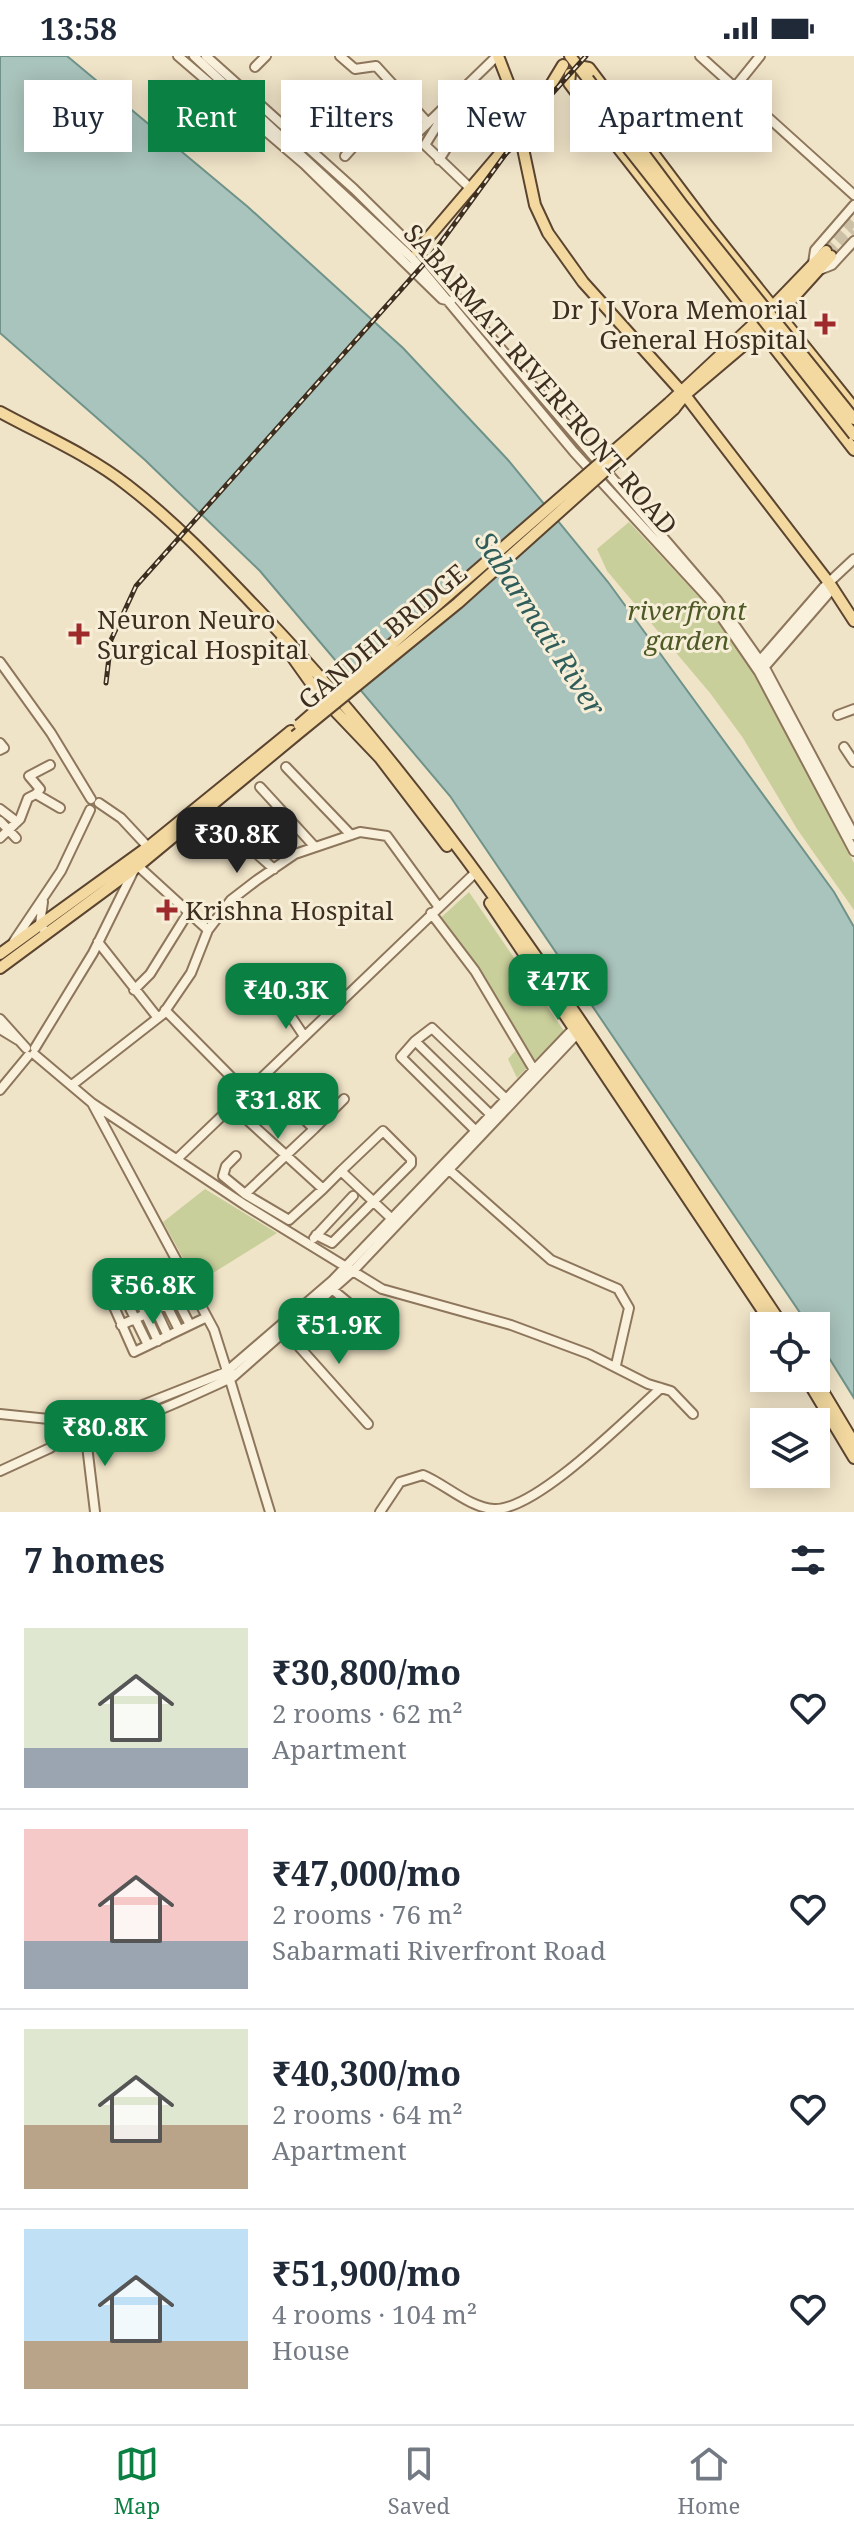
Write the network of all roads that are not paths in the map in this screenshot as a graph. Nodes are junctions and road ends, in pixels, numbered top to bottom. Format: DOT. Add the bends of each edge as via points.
graph roads {
  1 [pos="178,56"];
  2 [pos="194,56"];
  3 [pos="206,56"];
  4 [pos="266,56"];
  5 [pos="340,56"];
  6 [pos="498,56"];
  7 [pos="700,56"];
  8 [pos="760,56"];
  9 [pos="570,62"];
  10 [pos="255,67"];
  11 [pos="507,80"];
  12 [pos="583,80"];
  13 [pos="727,80"];
  14 [pos="741,80"];
  15 [pos="554,86"];
  16 [pos="772,121"];
  17 [pos="428,123"];
  18 [pos="438,124"];
  19 [pos="422,129"];
  20 [pos="349,152"];
  21 [pos="444,152"];
  22 [pos="502,152"];
  23 [pos="524,152"];
  24 [pos="638,152"];
  25 [pos="640,152"];
  26 [pos="345,156"];
  27 [pos="439,160"];
  28 [pos="471,189"];
  29 [pos="854,195"];
  30 [pos="854,205"];
  31 [pos="854,241"];
  32 [pos="417,251"];
  33 [pos="828,253"];
  34 [pos="816,267"];
  35 [pos="796,288"];
  36 [pos="765,297"];
  37 [pos="451,301"];
  38 [pos="776,310"];
  39 [pos="744,312"];
  40 [pos="761,324"];
  41 [pos="788,325"];
  42 [pos="769,343"];
  43 [pos="734,347"];
  44 [pos="682,393"];
  45 [pos="854,408"];
  46 [pos="0,412"];
  47 [pos="0,419"];
  48 [pos="854,419"];
  49 [pos="854,435"];
  50 [pos="854,450"];
  51 [pos="854,559"];
  52 [pos="830,584"];
  53 [pos="854,621"];
  54 [pos="0,662"];
  55 [pos="759,667"];
  56 [pos="854,709"];
  57 [pos="838,715"];
  58 [pos="293,734"];
  59 [pos="0,743"];
  60 [pos="844,747"];
  61 [pos="0,750"];
  62 [pos="854,762"];
  63 [pos="50,765"];
  64 [pos="286,767"];
  65 [pos="260,787"];
  66 [pos="36,794"];
  67 [pos="95,801"];
  68 [pos="60,808"];
  69 [pos="0,809"];
  70 [pos="0,821"];
  71 [pos="17,822"];
  72 [pos="8,831"];
  73 [pos="351,835"];
  74 [pos="854,835"];
  75 [pos="0,838"];
  76 [pos="16,838"];
  77 [pos="248,846"];
  78 [pos="148,847"];
  79 [pos="315,847"];
  80 [pos="854,851"];
  81 [pos="274,869"];
  82 [pos="133,871"];
  83 [pos="473,874"];
  84 [pos="43,902"];
  85 [pos="434,910"];
  86 [pos="188,913"];
  87 [pos="43,928"];
  88 [pos="208,930"];
  89 [pos="98,942"];
  90 [pos="11,945"];
  91 [pos="0,954"];
  92 [pos="0,968"];
  93 [pos="134,990"];
  94 [pos="284,1006"];
  95 [pos="162,1014"];
  96 [pos="0,1019"];
  97 [pos="0,1029"];
  98 [pos="578,1029"];
  99 [pos="304,1036"];
  100 [pos="18,1040"];
  101 [pos="415,1041"];
  102 [pos="30,1050"];
  103 [pos="534,1070"];
  104 [pos="0,1083"];
  105 [pos="72,1085"];
  106 [pos="272,1087"];
  107 [pos="0,1090"];
  108 [pos="246,1092"];
  109 [pos="344,1099"];
  110 [pos="506,1099"];
  111 [pos="92,1103"];
  112 [pos="232,1106"];
  113 [pos="491,1115"];
  114 [pos="314,1129"];
  115 [pos="476,1131"];
  116 [pos="236,1156"];
  117 [pos="285,1156"];
  118 [pos="177,1159"];
  119 [pos="447,1167"];
  120 [pos="341,1171"];
  121 [pos="323,1189"];
  122 [pos="245,1194"];
  123 [pos="353,1196"];
  124 [pos="374,1202"];
  125 [pos="392,1219"];
  126 [pos="316,1235"];
  127 [pos="308,1244"];
  128 [pos="349,1269"];
  129 [pos="165,1276"];
  130 [pos="154,1280"];
  131 [pos="144,1285"];
  132 [pos="134,1289"];
  133 [pos="333,1290"];
  134 [pos="195,1292"];
  135 [pos="123,1294"];
  136 [pos="111,1300"];
  137 [pos="177,1300"];
  138 [pos="166,1304"];
  139 [pos="155,1309"];
  140 [pos="764,1312"];
  141 [pos="773,1312"];
  142 [pos="145,1313"];
  143 [pos="207,1317"];
  144 [pos="135,1318"];
  145 [pos="373,1323"];
  146 [pos="121,1325"];
  147 [pos="190,1325"];
  148 [pos="179,1330"];
  149 [pos="286,1332"];
  150 [pos="168,1336"];
  151 [pos="158,1341"];
  152 [pos="148,1345"];
  153 [pos="616,1365"];
  154 [pos="229,1375"];
  155 [pos="661,1388"];
  156 [pos="814,1392"];
  157 [pos="823,1392"];
  158 [pos="0,1414"];
  159 [pos="693,1414"];
  160 [pos="368,1424"];
  161 [pos="84,1425"];
  162 [pos="854,1443"];
  163 [pos="854,1458"];
  164 [pos="0,1471"];
  165 [pos="95,1512"];
  166 [pos="270,1512"];
  167 [pos="380,1512"];
  1 -- 37 [label="street" via="304,164 442,299"];
  2 -- 37 [label="street, SABARMATI RIVERFRONT ROAD" via="367,213"];
  3 -- 32 [label="street, SABARMATI RIVERFRONT ROAD"];
  4 -- 10 [label="street"];
  5 -- 17 [label="street" via="355,69 376,66"];
  6 -- 11 [label="main road"];
  6 -- 17 [label="street"];
  7 -- 13 [label="street"];
  8 -- 14 [label="street"];
  9 -- 12 [label="main road"];
  9 -- 15 [label="main road"];
  9 -- 36 [label="main road" via="589,68"];
  9 -- 39 [label="main road" via="569,83"];
  16 -- 29 [label="street"];
  17 -- 19 [label="street"];
  18 -- 27 [label="street" via="425,145"];
  20 -- 26 [label="street"];
  21 -- 27 [label="street"];
  22 -- 28 [label="main road"];
  23 -- 44 [label="main road" via="532,196 548,233 583,282"];
  24 -- 49 [label="main road, bridge"];
  25 -- 48 [label="main road, bridge"];
  27 -- 28 [label="street"];
  28 -- 32 [label="main road"];
  30 -- 34 [label="street" via="815,250"];
  31 -- 34 [label="street" via="832,265"];
  32 -- 55 [label="street, SABARMATI RIVERFRONT ROAD" via="717,600"];
  33 -- 34 [label="main road, GANDHI BRIDGE"];
  34 -- 35 [label="main road, GANDHI BRIDGE"];
  35 -- 36 [label="main road"];
  35 -- 38 [label="main road, GANDHI BRIDGE"];
  35 -- 41 [label="main road"];
  36 -- 38 [label="main road"];
  37 -- 55 [label="street, SABARMATI RIVERFRONT ROAD" via="583,463 709,599"];
  38 -- 40 [label="main road, GANDHI BRIDGE"];
  38 -- 41 [label="main road"];
  39 -- 40 [label="main road"];
  39 -- 43 [label="main road"];
  40 -- 42 [label="main road"];
  40 -- 43 [label="main road, GANDHI BRIDGE"];
  41 -- 45 [label="main road"];
  42 -- 43 [label="main road"];
  42 -- 50 [label="main road"];
  43 -- 44 [label="main road, GANDHI BRIDGE"];
  44 -- 52 [label="main road"];
  44 -- 58 [label="main road, GANDHI BRIDGE, bridge"];
  46 -- 83 [label="main road" via="103,468 197,545 348,707"];
  47 -- 83 [label="main road" via="126,488 193,548 278,637 318,693 380,758"];
  51 -- 52 [label="street"];
  52 -- 53 [label="main road"];
  52 -- 55 [label="street" via="828,594"];
  54 -- 67 [label="street"];
  55 -- 74 [label="street"];
  55 -- 80 [label="street"];
  56 -- 57 [label="street"];
  58 -- 78 [label="main road"];
  58 -- 82 [label="main road"];
  59 -- 61 [label="street"];
  60 -- 62 [label="street"];
  63 -- 66 [label="street" via="29,776 40,789"];
  64 -- 73 [label="street"];
  65 -- 79 [label="street"];
  66 -- 68 [label="street"];
  66 -- 71 [label="street" via="28,798"];
  67 -- 78 [label="street" via="121,818"];
  67 -- 84 [label="street" via="96,810 90,810"];
  69 -- 71 [label="street"];
  70 -- 72 [label="street"];
  71 -- 72 [label="street"];
  72 -- 75 [label="street"];
  72 -- 76 [label="street"];
  73 -- 79 [label="street"];
  73 -- 85 [label="street" via="387,836"];
  77 -- 81 [label="street"];
  78 -- 87 [label="main road"];
  79 -- 81 [label="street"];
  81 -- 88 [label="street" via="231,900"];
  82 -- 86 [label="street"];
  82 -- 87 [label="main road"];
  82 -- 89 [label="street"];
  82 -- 102 [label="street"];
  83 -- 85 [label="street"];
  83 -- 98 [label="main road"];
  84 -- 87 [label="street"];
  84 -- 90 [label="street"];
  85 -- 99 [label="street"];
  85 -- 103 [label="street"];
  86 -- 88 [label="street"];
  86 -- 93 [label="street"];
  87 -- 90 [label="main road"];
  87 -- 92 [label="main road"];
  88 -- 95 [label="street" via="191,973"];
  89 -- 93 [label="street"];
  89 -- 102 [label="street"];
  90 -- 91 [label="main road"];
  93 -- 95 [label="street"];
  94 -- 99 [label="street"];
  95 -- 105 [label="street"];
  95 -- 108 [label="street"];
  96 -- 100 [label="street"];
  97 -- 100 [label="street"];
  98 -- 103 [label="street"];
  98 -- 119 [label="street"];
  98 -- 140 [label="main road"];
  98 -- 141 [label="main road"];
  99 -- 108 [label="street"];
  100 -- 102 [label="street"];
  101 -- 110 [label="street" via="432,1028"];
  101 -- 113 [label="street"];
  101 -- 115 [label="street" via="401,1057"];
  102 -- 104 [label="street"];
  102 -- 105 [label="street"];
  102 -- 107 [label="street"];
  103 -- 110 [label="street"];
  105 -- 111 [label="street"];
  106 -- 114 [label="street"];
  108 -- 112 [label="street"];
  109 -- 114 [label="street"];
  110 -- 113 [label="street"];
  111 -- 118 [label="street"];
  111 -- 134 [label="street"];
  112 -- 117 [label="street"];
  112 -- 118 [label="street"];
  113 -- 115 [label="street"];
  114 -- 117 [label="street"];
  115 -- 119 [label="street"];
  116 -- 122 [label="street" via="223,1176"];
  117 -- 121 [label="street"];
  117 -- 122 [label="street"];
  118 -- 127 [label="street"];
  119 -- 125 [label="street"];
  119 -- 128 [label="street"];
  119 -- 153 [label="street" via="551,1260 618,1289 629,1308"];
  120 -- 121 [label="street"];
  120 -- 124 [label="street"];
  120 -- 124 [label="street" via="380,1132 386,1133 412,1161"];
  121 -- 122 [label="street" via="289,1220"];
  123 -- 126 [label="street"];
  124 -- 125 [label="street"];
  124 -- 126 [label="street" via="332,1243"];
  125 -- 128 [label="street"];
  126 -- 127 [label="street"];
  127 -- 128 [label="street"];
  128 -- 133 [label="street"];
  128 -- 153 [label="street" via="382,1289 511,1325"];
  128 -- 154 [label="street"];
  129 -- 137 [label="street"];
  130 -- 138 [label="street"];
  131 -- 139 [label="street"];
  132 -- 142 [label="street"];
  133 -- 145 [label="street"];
  133 -- 149 [label="street"];
  134 -- 137 [label="street"];
  134 -- 143 [label="street"];
  135 -- 144 [label="street"];
  136 -- 146 [label="street"];
  137 -- 138 [label="street"];
  137 -- 147 [label="street"];
  138 -- 139 [label="street"];
  138 -- 148 [label="street"];
  139 -- 142 [label="street"];
  139 -- 150 [label="street"];
  142 -- 144 [label="street"];
  142 -- 151 [label="street"];
  143 -- 147 [label="street"];
  143 -- 154 [label="street"];
  144 -- 146 [label="street"];
  144 -- 152 [label="street"];
  146 -- 152 [label="street" via="130,1350"];
  147 -- 148 [label="street"];
  148 -- 150 [label="street"];
  149 -- 154 [label="street"];
  149 -- 160 [label="street"];
  150 -- 151 [label="street"];
  151 -- 152 [label="street"];
  153 -- 155 [label="street"];
  154 -- 161 [label="street" via="133,1417 100,1427"];
  154 -- 166 [label="street"];
  155 -- 159 [label="street"];
  155 -- 167 [label="street" via="529,1501 493,1509 423,1475 400,1482"];
  156 -- 163 [label="main road"];
  157 -- 162 [label="main road"];
  158 -- 161 [label="street"];
  161 -- 164 [label="street"];
  161 -- 165 [label="street"];
}
